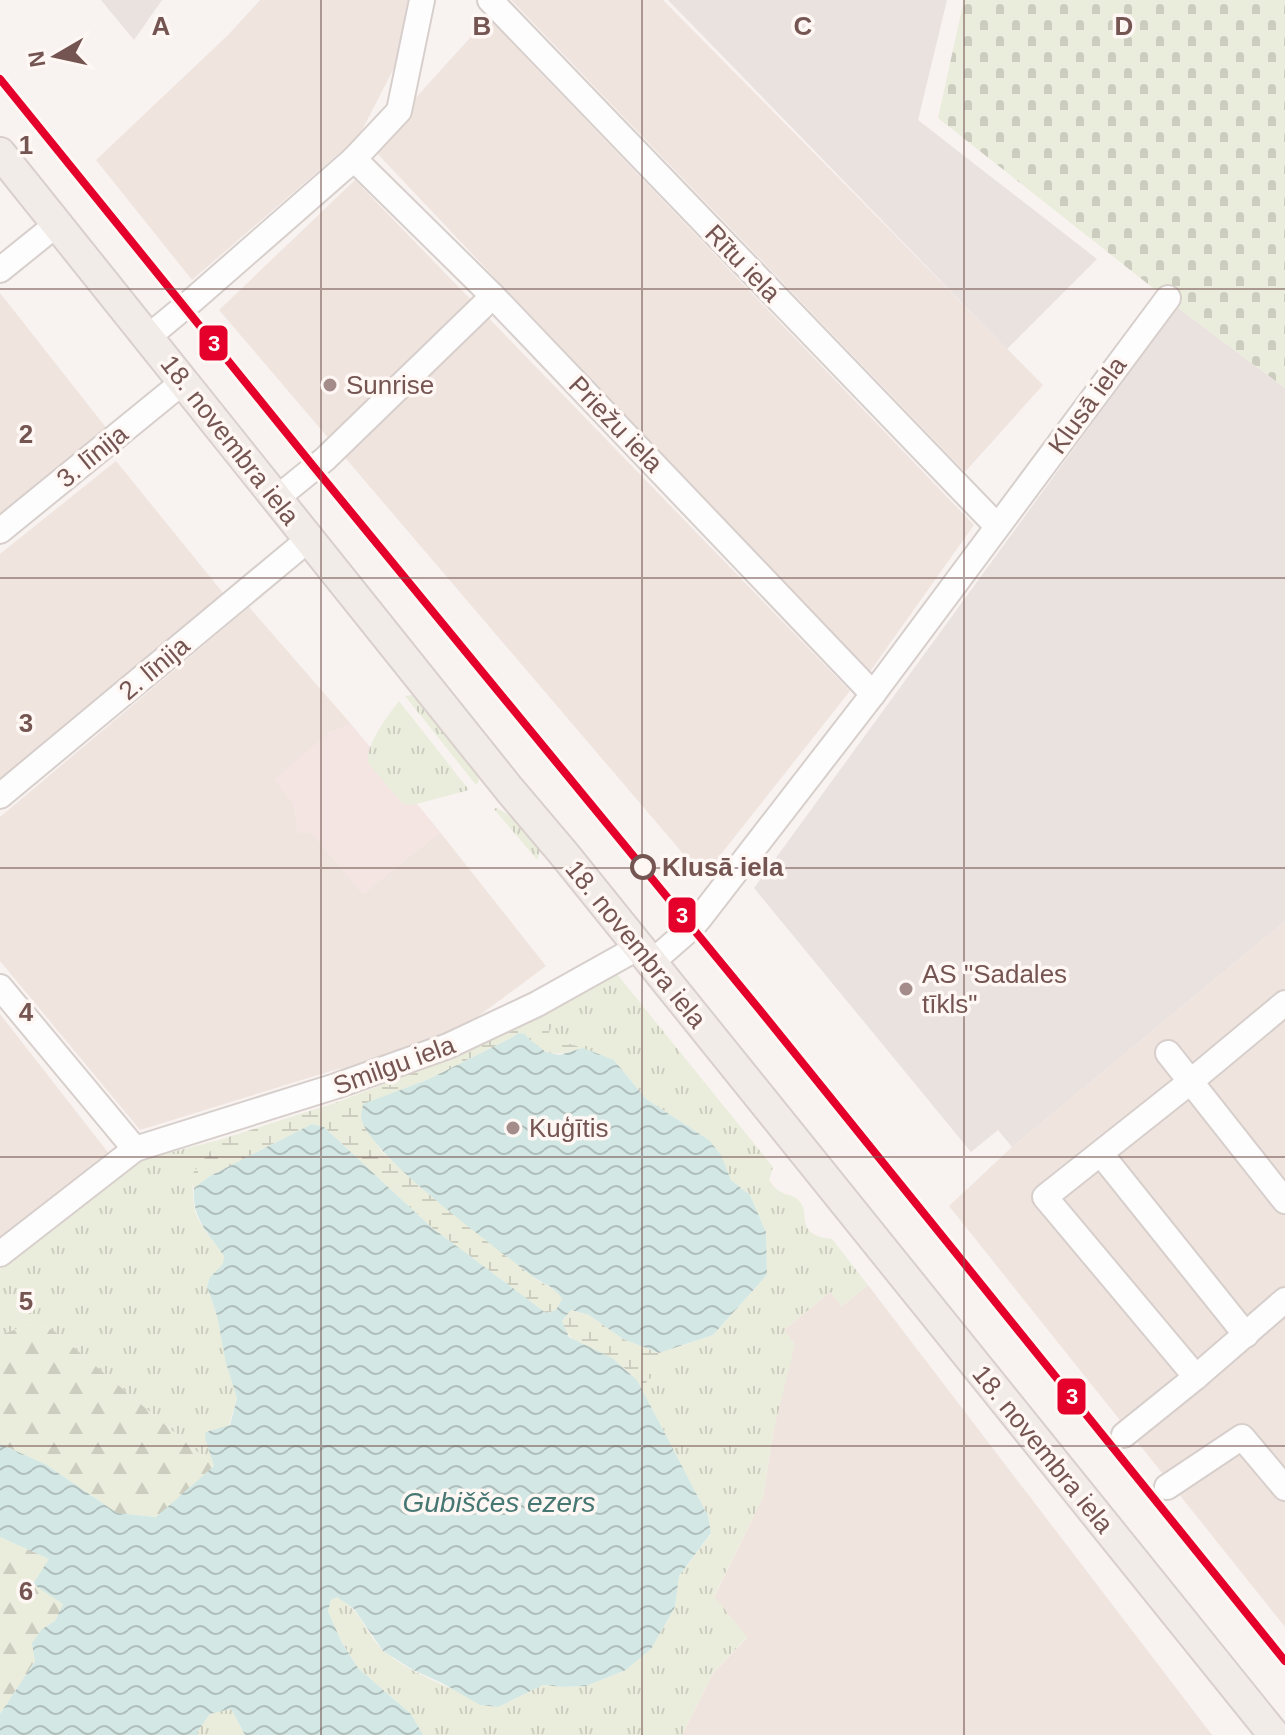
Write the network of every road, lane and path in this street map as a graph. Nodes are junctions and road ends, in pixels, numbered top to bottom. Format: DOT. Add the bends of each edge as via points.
graph roads {
  1 [pos="422,0"];
  2 [pos="490,0"];
  3 [pos="0,153"];
  4 [pos="354,159"];
  5 [pos="57,224"];
  6 [pos="0,270"];
  7 [pos="493,296"];
  8 [pos="1168,298"];
  9 [pos="148,337"];
  10 [pos="184,381"];
  11 [pos="277,498"];
  12 [pos="997,526"];
  13 [pos="0,531"];
  14 [pos="309,539"];
  15 [pos="873,694"];
  16 [pos="0,796"];
  17 [pos="645,955"];
  18 [pos="4,1000"];
  19 [pos="1285,1003"];
  20 [pos="1168,1053"];
  21 [pos="1190,1082"];
  22 [pos="135,1149"];
  23 [pos="1101,1154"];
  24 [pos="1285,1201"];
  25 [pos="0,1254"];
  26 [pos="1285,1300"];
  27 [pos="1246,1335"];
  28 [pos="1196,1377"];
  29 [pos="1124,1435"];
  30 [pos="1167,1487"];
  31 [pos="1285,1488"];
  32 [pos="1274,1735"];
  1 -- 4 [label="street" via="399,111"];
  2 -- 12 [label="street, Rītu iela"];
  3 -- 5 [label="main road, 18. novembra iela"];
  4 -- 7 [label="street, Priežu iela"];
  4 -- 9 [label="street"];
  5 -- 6 [label="street"];
  5 -- 9 [label="main road, 18. novembra iela"];
  7 -- 11 [label="street" via="325,459"];
  7 -- 15 [label="street, Priežu iela"];
  8 -- 12 [label="street, Klusā iela"];
  9 -- 10 [label="main road, 18. novembra iela"];
  10 -- 11 [label="main road, 18. novembra iela"];
  10 -- 13 [label="street, 3. līnija"];
  11 -- 14 [label="main road, 18. novembra iela"];
  12 -- 15 [label="street, Klusā iela"];
  14 -- 16 [label="street, 2. līnija"];
  14 -- 17 [label="main road, 18. novembra iela"];
  15 -- 17 [label="street, Klusā iela" via="699,919"];
  17 -- 22 [label="street, Smilgu iela" via="448,1046"];
  17 -- 32 [label="main road, 18. novembra iela"];
  18 -- 22 [label="street"];
  19 -- 21 [label="street"];
  20 -- 21 [label="street"];
  21 -- 23 [label="street"];
  21 -- 24 [label="street"];
  22 -- 25 [label="street, Smilgu iela"];
  23 -- 27 [label="street"];
  23 -- 28 [label="street" via="1045,1197"];
  26 -- 27 [label="street"];
  27 -- 28 [label="street"];
  28 -- 29 [label="street"];
  30 -- 31 [label="street" via="1242,1437"];
}
